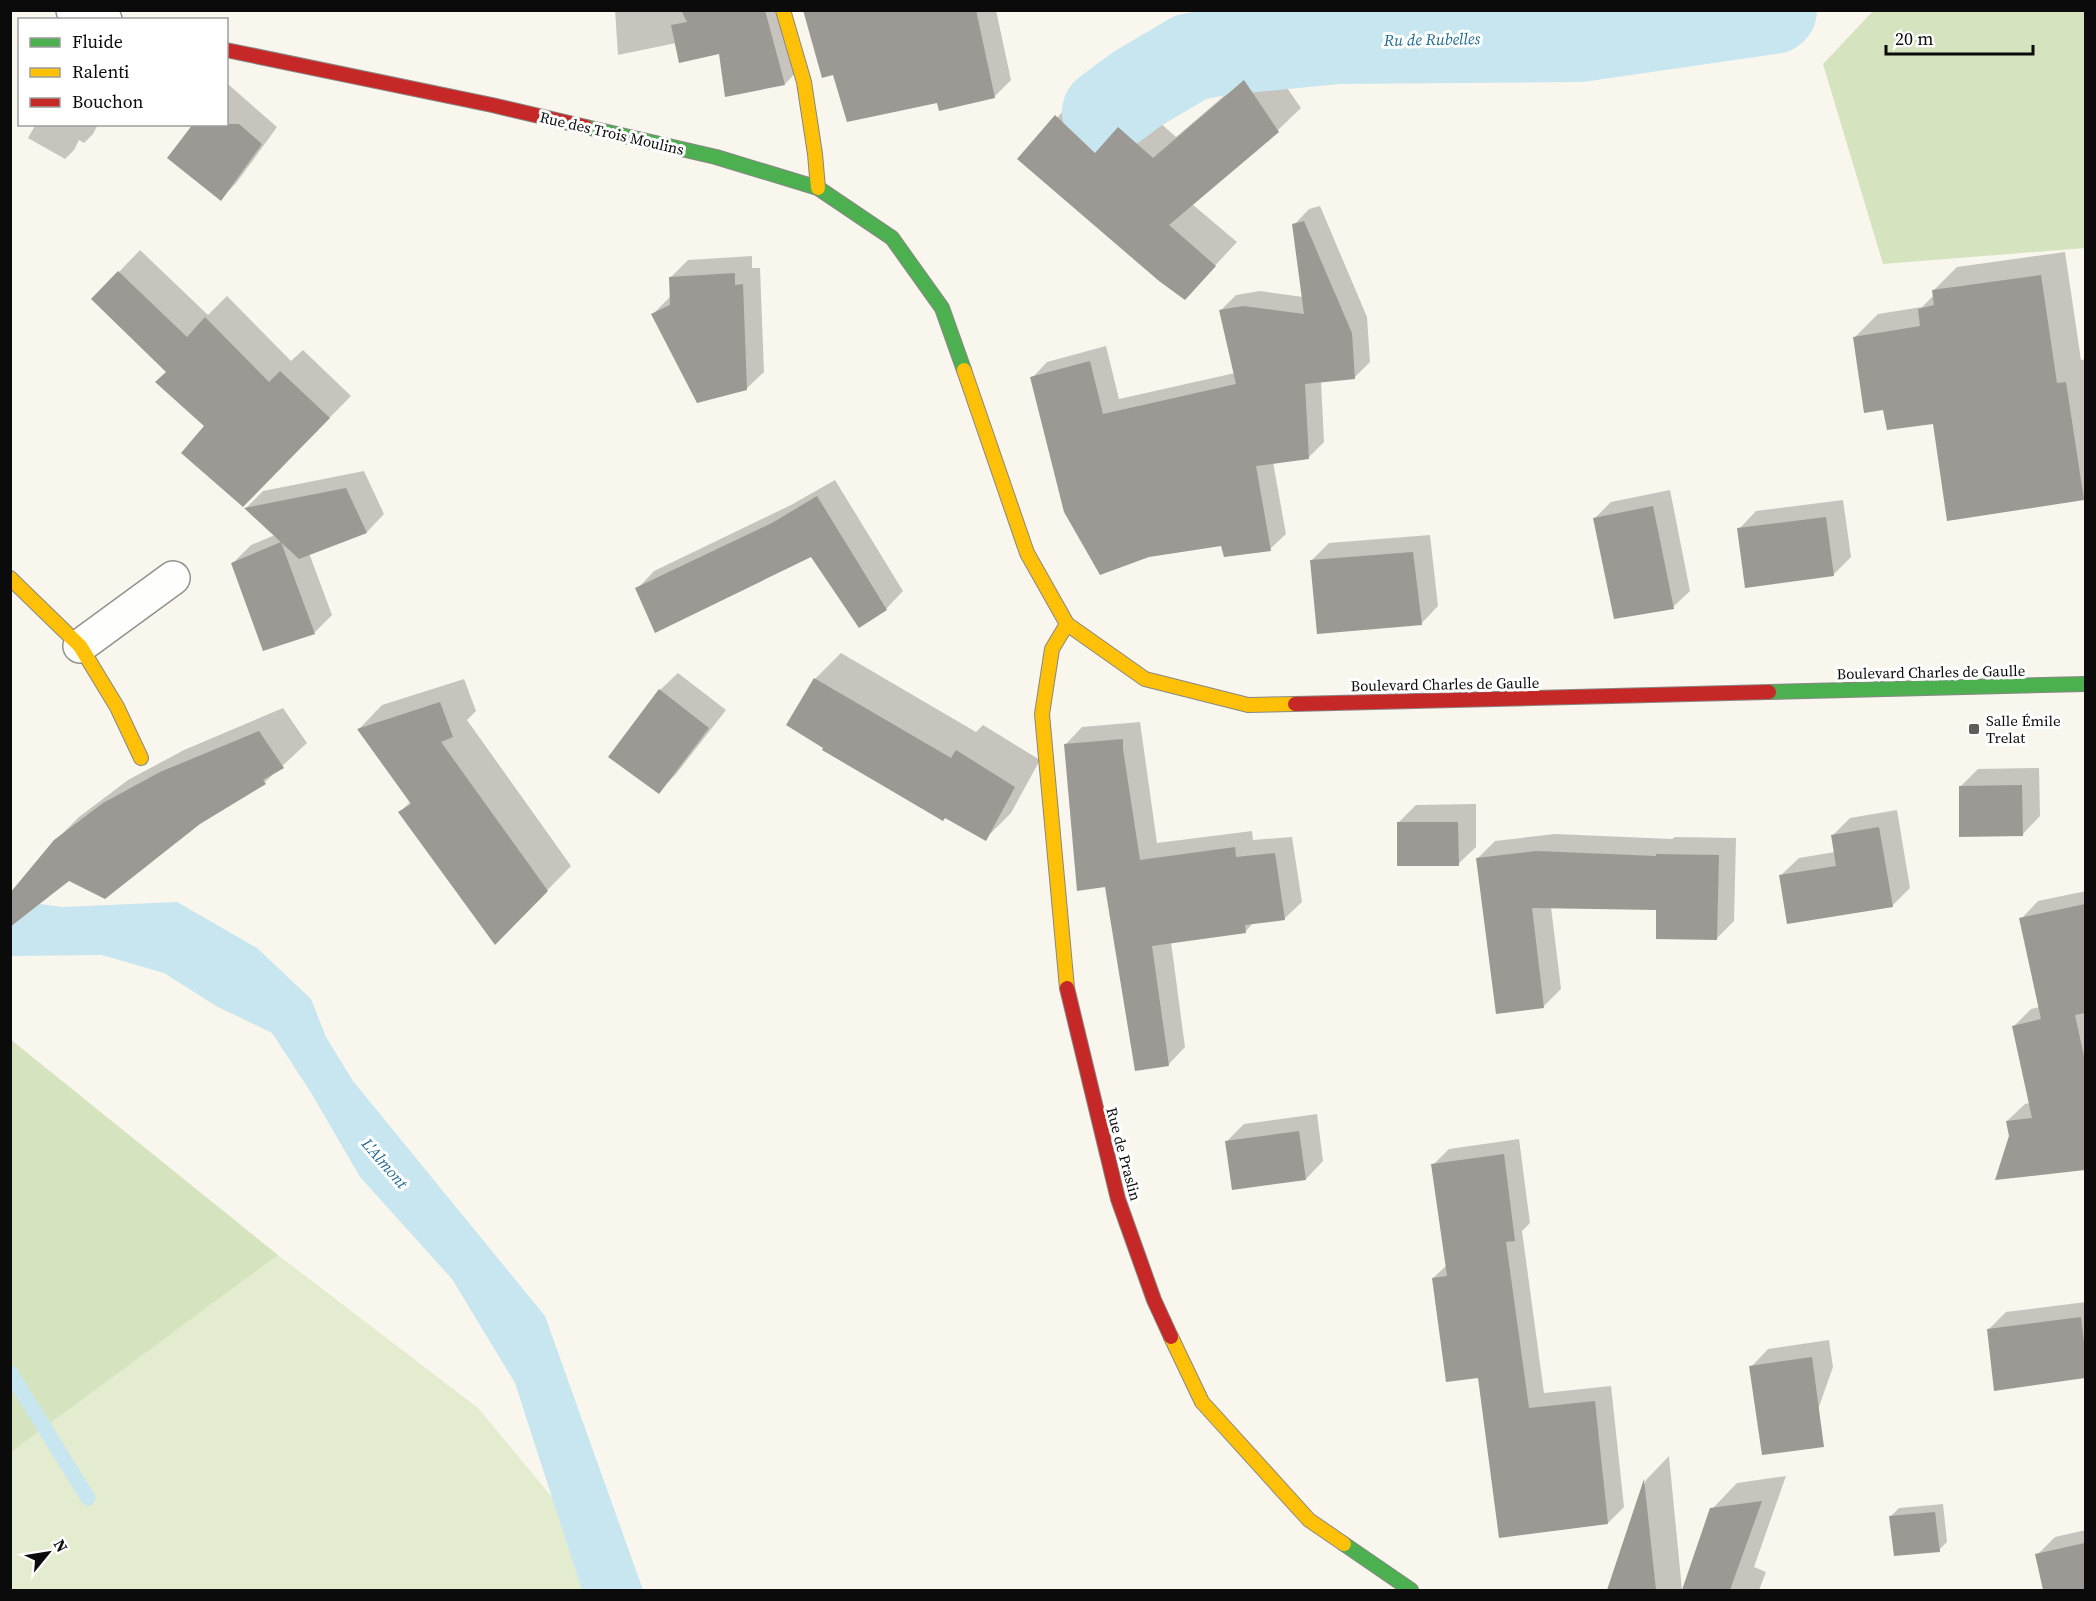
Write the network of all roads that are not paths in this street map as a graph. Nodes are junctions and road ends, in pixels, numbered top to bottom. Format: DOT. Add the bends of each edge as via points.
graph roads {
  1 [pos="73,10"];
  2 [pos="783,10"];
  3 [pos="99,18"];
  4 [pos="228,50"];
  5 [pos="818,188"];
  6 [pos="976,402"];
  7 [pos="10,578"];
  8 [pos="173,578"];
  9 [pos="1066,624"];
  10 [pos="80,646"];
  11 [pos="2085,684"];
  12 [pos="141,758"];
  13 [pos="1411,1590"];
  1 -- 3 [label="street"];
  2 -- 5 [label="street" via="804,82"];
  4 -- 5 [label="street, Rue des Trois Moulins" via="492,105 716,157"];
  5 -- 6 [label="street, Rue des Trois Moulins" via="892,238 942,308"];
  6 -- 9 [label="street, Boulevard Charles de Gaulle" via="1027,553"];
  7 -- 10 [label="street"];
  8 -- 10 [label="street"];
  9 -- 11 [label="street, Boulevard Charles de Gaulle" via="1145,679 1248,705"];
  9 -- 13 [label="street, Rue de Praslin" via="1052,649 1042,714 1066,993 1118,1199 1154,1300 1202,1402 1309,1520"];
  10 -- 12 [label="street" via="117,707"];
}
